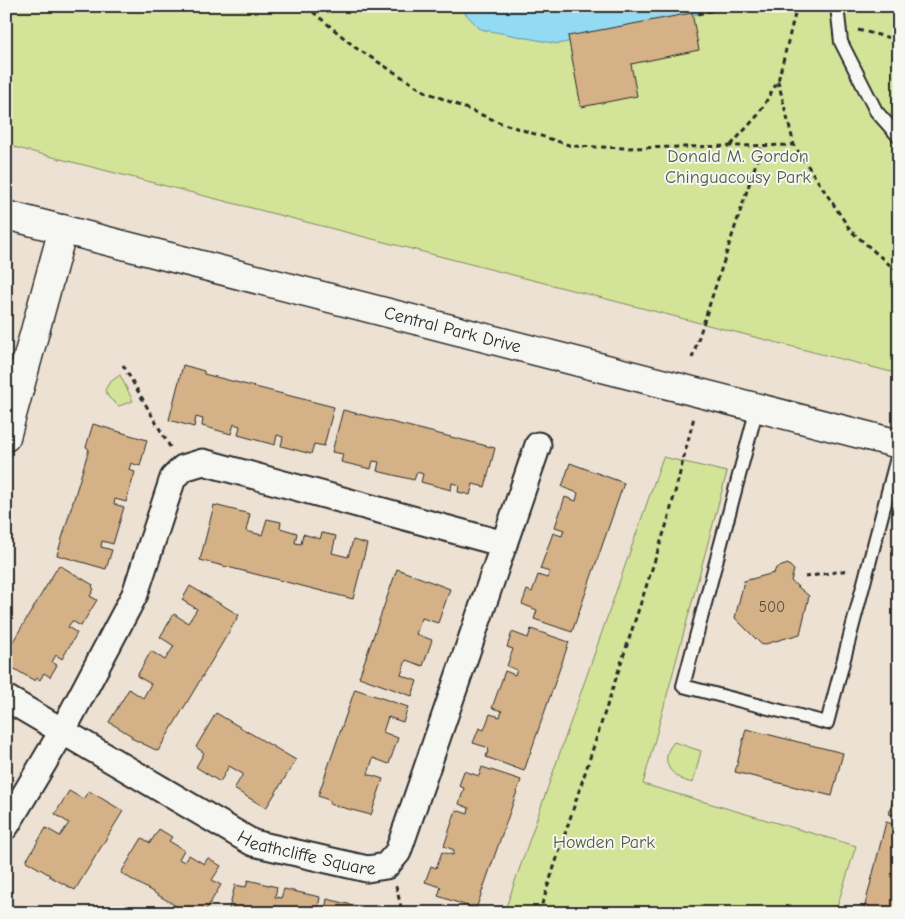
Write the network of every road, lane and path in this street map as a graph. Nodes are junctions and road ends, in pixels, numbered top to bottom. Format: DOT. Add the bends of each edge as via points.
graph roads {
  1 [pos="306,6"];
  2 [pos="730,6"];
  3 [pos="797,6"];
  4 [pos="837,6"];
  5 [pos="698,14"];
  6 [pos="839,30"];
  7 [pos="899,40"];
  8 [pos="778,81"];
  9 [pos="899,137"];
  10 [pos="730,145"];
  11 [pos="762,145"];
  12 [pos="794,145"];
  13 [pos="6,215"];
  14 [pos="63,229"];
  15 [pos="899,273"];
  16 [pos="692,358"];
  17 [pos="123,365"];
  18 [pos="700,393"];
  19 [pos="756,408"];
  20 [pos="6,437"];
  21 [pos="899,444"];
  22 [pos="538,445"];
  23 [pos="899,450"];
  24 [pos="183,468"];
  25 [pos="504,544"];
  26 [pos="6,698"];
  27 [pos="62,732"];
  28 [pos="6,826"];
  29 [pos="391,861"];
  30 [pos="414,913"];
  31 [pos="539,913"];
  1 -- 10 [label="path" via="356,48 424,91 501,123 572,146"];
  2 -- 5 [label="path"];
  3 -- 8 [label="path"];
  4 -- 6 [label="lane"];
  6 -- 7 [label="path" via="861,30"];
  6 -- 9 [label="lane" via="841,42 876,112"];
  8 -- 10 [label="path" via="758,114"];
  8 -- 12 [label="path"];
  10 -- 11 [label="path"];
  11 -- 12 [label="path"];
  11 -- 16 [label="path"];
  12 -- 15 [label="path" via="851,230"];
  13 -- 14 [label="street, Central Park Drive"];
  14 -- 18 [label="street, Central Park Drive"];
  14 -- 20 [label="street"];
  17 -- 24 [label="path"];
  18 -- 19 [label="street, Central Park Drive"];
  18 -- 31 [label="path" via="668,520"];
  19 -- 21 [label="street, Central Park Drive"];
  19 -- 23 [label="lane" via="683,686 827,723"];
  22 -- 25 [label="street, Heathcliffe Square"];
  24 -- 25 [label="street" via="203,462"];
  24 -- 27 [label="street" via="173,478 135,594"];
  25 -- 29 [label="street, Heathcliffe Square" via="398,852"];
  26 -- 27 [label="street, Heathcliffe Square"];
  27 -- 28 [label="street"];
  27 -- 29 [label="street, Heathcliffe Square" via="253,843 367,870 386,866"];
  29 -- 30 [label="path" via="401,907"];
}
